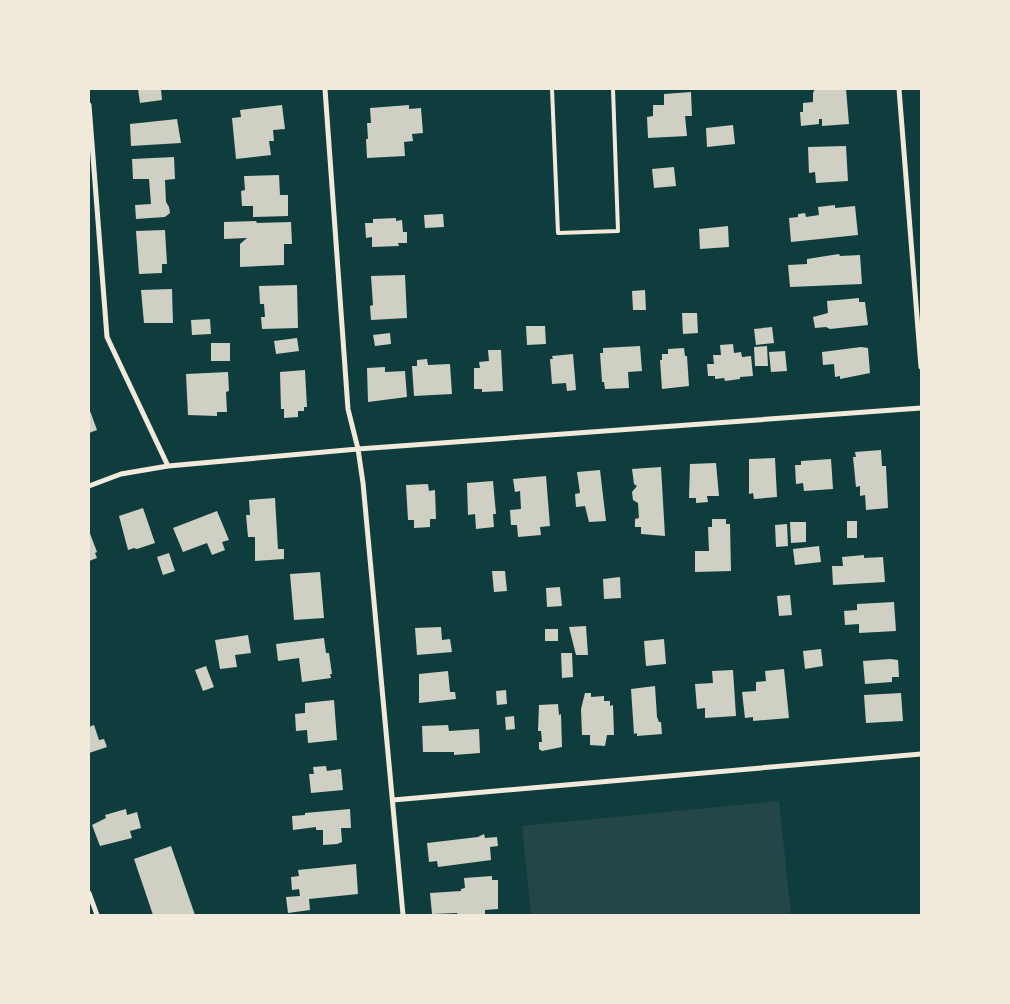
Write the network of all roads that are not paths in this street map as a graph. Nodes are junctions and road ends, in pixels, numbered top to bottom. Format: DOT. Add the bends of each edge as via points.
graph roads {
  1 [pos="325,89"];
  2 [pos="552,89"];
  3 [pos="612,89"];
  4 [pos="899,89"];
  5 [pos="89,105"];
  6 [pos="921,367"];
  7 [pos="921,408"];
  8 [pos="358,449"];
  9 [pos="168,466"];
  10 [pos="89,486"];
  11 [pos="921,754"];
  12 [pos="394,800"];
  13 [pos="89,893"];
  14 [pos="97,915"];
  15 [pos="403,915"];
  1 -- 8 [label="street" via="348,409"];
  2 -- 3 [label="lane" via="558,233 618,231"];
  4 -- 6 [label="street"];
  5 -- 9 [label="street" via="106,337"];
  7 -- 8 [label="street"];
  8 -- 9 [label="street"];
  8 -- 12 [label="street"];
  9 -- 10 [label="street" via="121,474"];
  11 -- 12 [label="street"];
  12 -- 15 [label="street"];
  13 -- 14 [label="street"];
}
